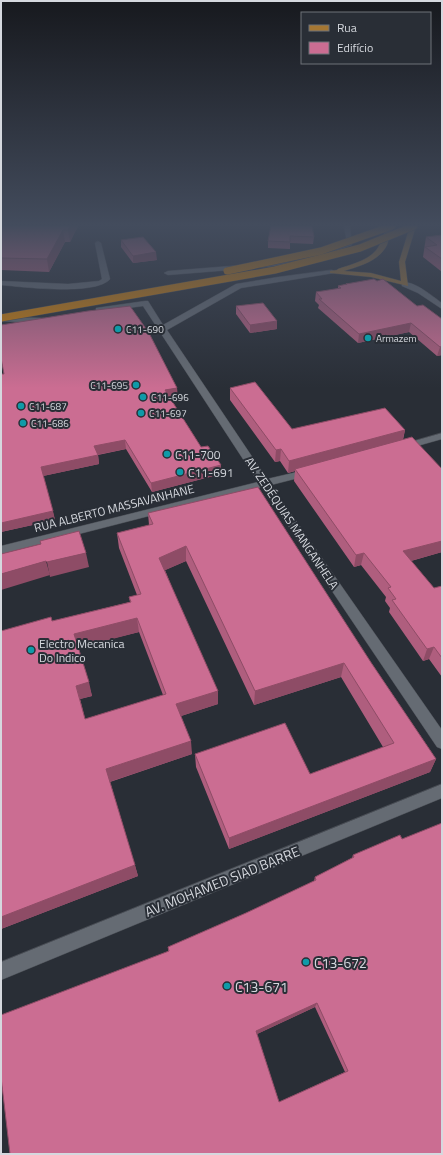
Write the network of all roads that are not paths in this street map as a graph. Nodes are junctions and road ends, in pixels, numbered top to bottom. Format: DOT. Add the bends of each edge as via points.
graph roads {
  1 [pos="105,280"];
  2 [pos="185,280"];
  3 [pos="225,280"];
  4 [pos="273,280"];
  5 [pos="390,280"];
  6 [pos="404,280"];
  7 [pos="1,283"];
  8 [pos="405,284"];
  9 [pos="442,307"];
  10 [pos="1,310"];
  11 [pos="91,312"];
  12 [pos="52,318"];
  13 [pos="1,319"];
  14 [pos="162,329"];
  15 [pos="442,436"];
  16 [pos="396,449"];
  17 [pos="319,469"];
  18 [pos="265,484"];
  19 [pos="1,550"];
  20 [pos="442,742"];
  21 [pos="442,791"];
  22 [pos="1,971"];
  1 -- 7 [label="street" via="93,285 72,286"];
  2 -- 10 [label="highway, bridge"];
  3 -- 13 [label="highway, bridge"];
  4 -- 14 [label="street" via="239,286"];
  5 -- 8 [label="main road"];
  6 -- 8 [label="main road"];
  8 -- 9 [label="street" via="421,291"];
  11 -- 14 [label="street, AV. ZEDÉQUIAS MANGANHELA" via="145,303"];
  12 -- 13 [label="street" via="36,321"];
  14 -- 18 [label="street, AV. ZEDÉQUIAS MANGANHELA"];
  15 -- 16 [label="street"];
  17 -- 18 [label="street, RUA ALBERTO MASSAVANHANE"];
  18 -- 19 [label="street, RUA ALBERTO MASSAVANHANE"];
  18 -- 20 [label="street, AV. ZEDÉQUIAS MANGANHELA"];
  21 -- 22 [label="street, AV. MOHAMED SIAD BARRE"];
}
